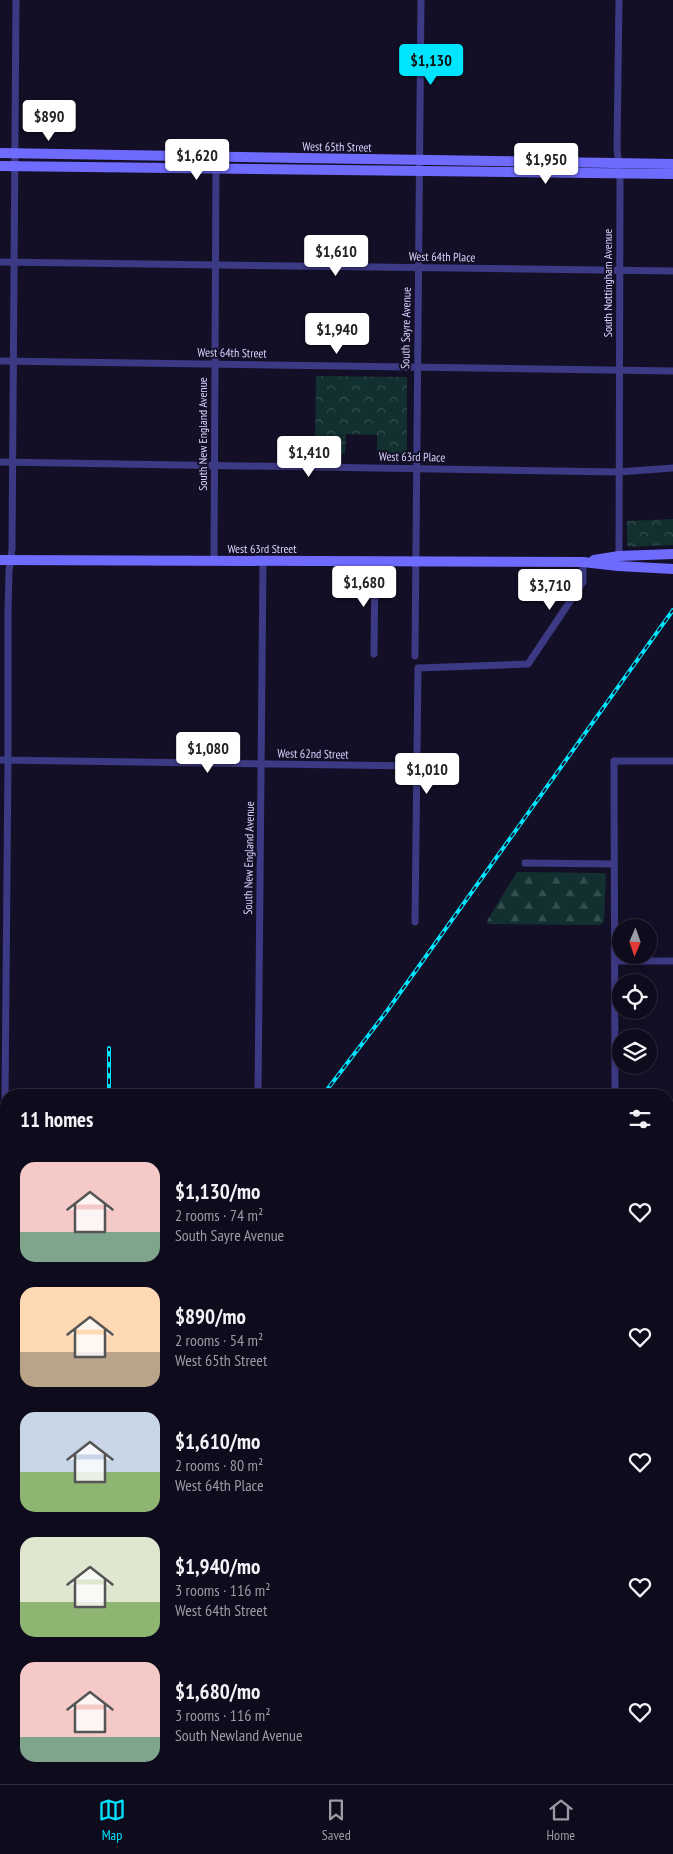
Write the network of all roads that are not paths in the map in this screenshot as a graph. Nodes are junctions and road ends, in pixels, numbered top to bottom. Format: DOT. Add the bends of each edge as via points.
graph roads {
  1 [pos="16,0"];
  2 [pos="421,0"];
  3 [pos="619,0"];
  4 [pos="0,153"];
  5 [pos="15,154"];
  6 [pos="216,157"];
  7 [pos="673,164"];
  8 [pos="0,166"];
  9 [pos="14,166"];
  10 [pos="419,166"];
  11 [pos="618,168"];
  12 [pos="216,169"];
  13 [pos="673,174"];
  14 [pos="0,262"];
  15 [pos="14,262"];
  16 [pos="216,265"];
  17 [pos="418,268"];
  18 [pos="620,270"];
  19 [pos="673,271"];
  20 [pos="0,361"];
  21 [pos="14,361"];
  22 [pos="215,364"];
  23 [pos="417,367"];
  24 [pos="619,370"];
  25 [pos="673,371"];
  26 [pos="0,462"];
  27 [pos="12,462"];
  28 [pos="214,465"];
  29 [pos="416,468"];
  30 [pos="673,468"];
  31 [pos="618,472"];
  32 [pos="673,554"];
  33 [pos="5,560"];
  34 [pos="214,561"];
  35 [pos="263,561"];
  36 [pos="618,561"];
  37 [pos="375,562"];
  38 [pos="416,562"];
  39 [pos="583,562"];
  40 [pos="673,569"];
  41 [pos="374,654"];
  42 [pos="414,656"];
  43 [pos="0,760"];
  44 [pos="8,760"];
  45 [pos="673,761"];
  46 [pos="261,764"];
  47 [pos="416,766"];
  48 [pos="525,864"];
  49 [pos="614,864"];
  50 [pos="614,919"];
  51 [pos="415,922"];
  52 [pos="3,960"];
  53 [pos="658,961"];
  54 [pos="673,961"];
  55 [pos="614,964"];
  56 [pos="2,1089"];
  57 [pos="258,1089"];
  58 [pos="615,1089"];
  1 -- 5 [label="street"];
  2 -- 10 [label="street, South Sayre Avenue"];
  3 -- 11 [label="street, South Nottingham Avenue"];
  4 -- 5 [label="street, West 65th Street"];
  5 -- 6 [label="street, West 65th Street"];
  5 -- 9 [label="street"];
  6 -- 10 [label="street, West 65th Street"];
  6 -- 12 [label="street, South New England Avenue"];
  7 -- 11 [label="street, West 65th Street"];
  8 -- 9 [label="street, West 65th Street"];
  9 -- 12 [label="street, West 65th Street"];
  9 -- 15 [label="street"];
  10 -- 11 [label="street, West 65th Street"];
  10 -- 12 [label="street, West 65th Street"];
  10 -- 17 [label="street, South Sayre Avenue"];
  11 -- 13 [label="street, West 65th Street"];
  11 -- 18 [label="street, South Nottingham Avenue"];
  12 -- 16 [label="street, South New England Avenue"];
  14 -- 15 [label="street, West 64th Place"];
  15 -- 16 [label="street, West 64th Place"];
  15 -- 21 [label="street"];
  16 -- 17 [label="street, West 64th Place"];
  16 -- 22 [label="street, South New England Avenue"];
  17 -- 18 [label="street, West 64th Place"];
  17 -- 23 [label="street, South Sayre Avenue"];
  18 -- 19 [label="street, West 64th Place"];
  18 -- 24 [label="street, South Nottingham Avenue"];
  20 -- 21 [label="street, West 64th Street"];
  21 -- 22 [label="street, West 64th Street"];
  21 -- 27 [label="street"];
  22 -- 23 [label="street, West 64th Street"];
  22 -- 28 [label="street, South New England Avenue"];
  23 -- 24 [label="street, West 64th Street"];
  23 -- 29 [label="street, South Sayre Avenue"];
  24 -- 25 [label="street, West 64th Street"];
  24 -- 31 [label="street, South Nottingham Avenue"];
  26 -- 27 [label="street, West 63rd Place"];
  27 -- 28 [label="street, West 63rd Place"];
  27 -- 33 [label="street" via="12,548"];
  28 -- 29 [label="street, West 63rd Place"];
  28 -- 34 [label="street, South New England Avenue"];
  29 -- 31 [label="street, West 63rd Place"];
  29 -- 38 [label="street, South Sayre Avenue"];
  30 -- 31 [label="street, West 63rd Place"];
  31 -- 36 [label="street, South Nottingham Avenue"];
  32 -- 36 [label="street, West 63rd Street"];
  33 -- 34 [label="street, West 63rd Street"];
  33 -- 44 [label="street"];
  34 -- 35 [label="street, West 63rd Street"];
  35 -- 37 [label="street, West 63rd Street"];
  35 -- 46 [label="street, South New England Avenue"];
  36 -- 39 [label="street, West 63rd Street"];
  36 -- 40 [label="street, West 63rd Street"];
  37 -- 38 [label="street, West 63rd Street"];
  37 -- 41 [label="street"];
  38 -- 39 [label="street, West 63rd Street"];
  38 -- 42 [label="street, South Sayre Avenue"];
  39 -- 47 [label="street" via="583,582 528,664 418,668"];
  43 -- 44 [label="street, West 62nd Street"];
  44 -- 46 [label="street, West 62nd Street"];
  44 -- 52 [label="street"];
  45 -- 49 [label="street" via="614,761"];
  46 -- 47 [label="street, West 62nd Street"];
  46 -- 57 [label="street, South New England Avenue"];
  47 -- 51 [label="street"];
  48 -- 49 [label="street"];
  49 -- 50 [label="street"];
  52 -- 56 [label="street"];
  53 -- 54 [label="street"];
  55 -- 58 [label="street"];
}
